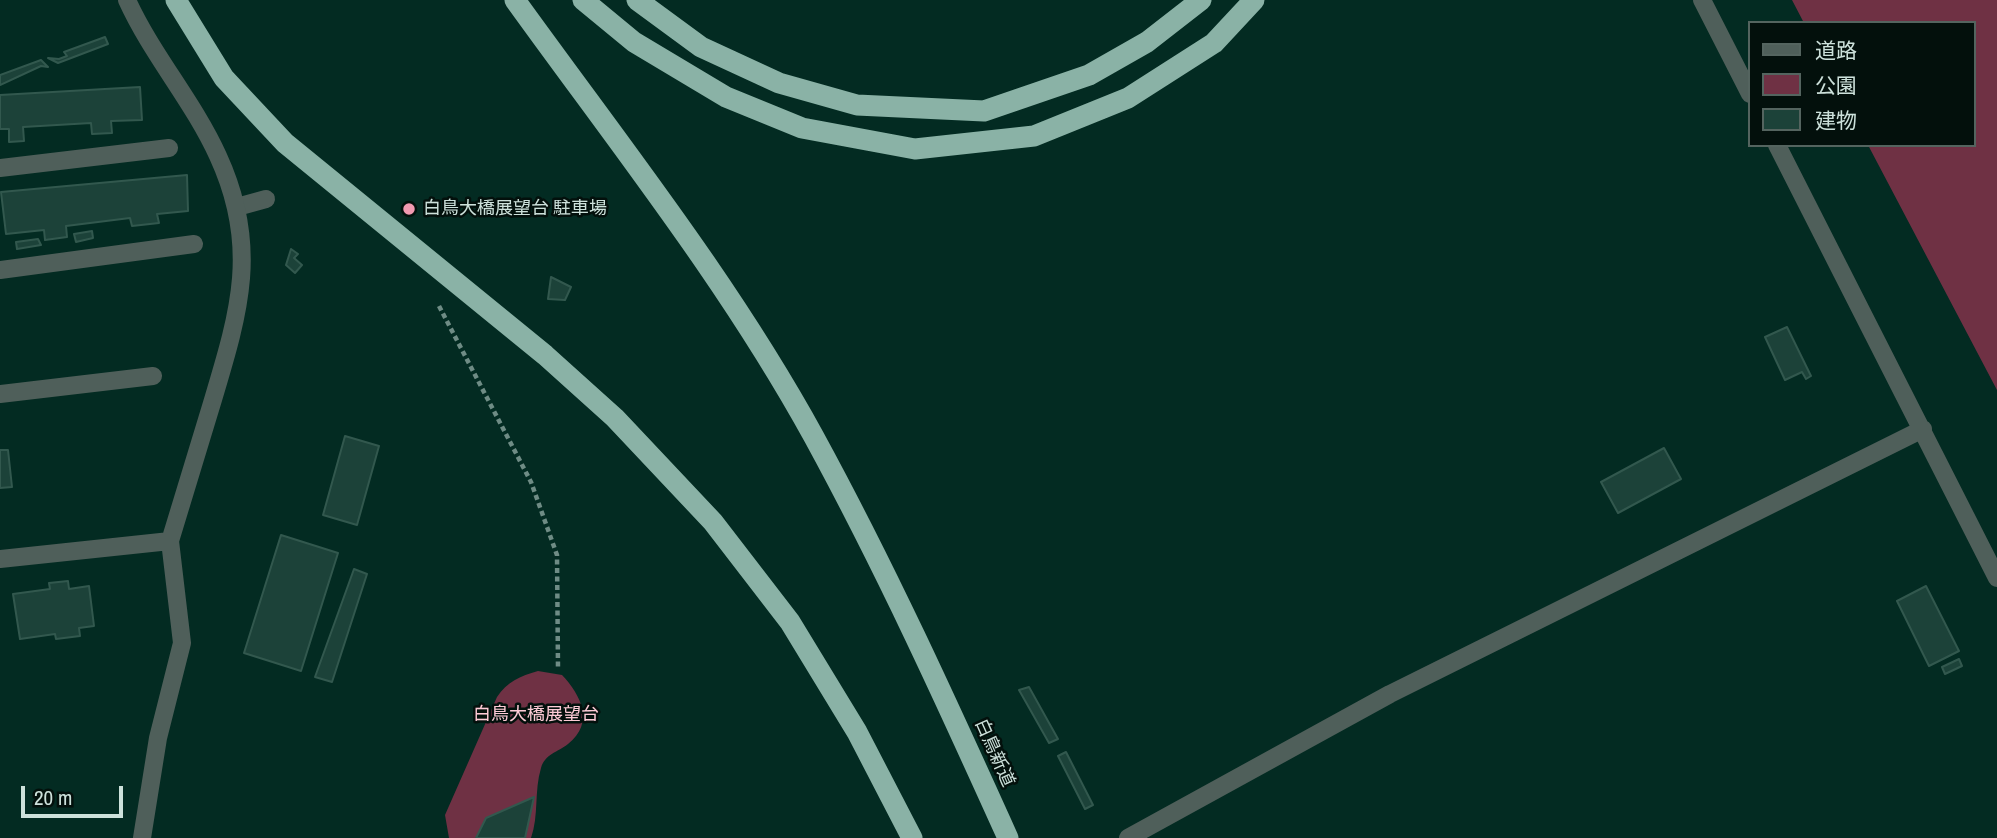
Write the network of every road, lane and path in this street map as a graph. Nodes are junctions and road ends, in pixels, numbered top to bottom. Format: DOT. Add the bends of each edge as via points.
graph roads {
  1 [pos="127,0"];
  2 [pos="176,0"];
  3 [pos="515,0"];
  4 [pos="583,0"];
  5 [pos="637,0"];
  6 [pos="1201,0"];
  7 [pos="1254,0"];
  8 [pos="1702,0"];
  9 [pos="1748,90"];
  10 [pos="1778,147"];
  11 [pos="169,148"];
  12 [pos="0,168"];
  13 [pos="267,199"];
  14 [pos="237,207"];
  15 [pos="194,244"];
  16 [pos="0,270"];
  17 [pos="435,298"];
  18 [pos="153,376"];
  19 [pos="0,394"];
  20 [pos="1923,429"];
  21 [pos="170,541"];
  22 [pos="0,559"];
  23 [pos="1997,578"];
  24 [pos="558,668"];
  25 [pos="142,838"];
  26 [pos="912,838"];
  27 [pos="1008,838"];
  28 [pos="1128,838"];
  1 -- 14 [label="street" via="140,30 218,154"];
  2 -- 26 [label="highway" via="224,78 285,143 575,382 713,522 790,622 857,732"];
  3 -- 27 [label="highway, 白鳥新道" via="723,288 814,436"];
  4 -- 7 [label="highway" via="634,41 726,97 802,128 915,149 1034,136 1128,98 1214,43"];
  5 -- 6 [label="highway" via="701,47 779,83 856,105 984,111 1089,75 1147,42"];
  8 -- 9 [label="street"];
  10 -- 20 [label="street"];
  11 -- 12 [label="street"];
  13 -- 14 [label="street"];
  14 -- 21 [label="street" via="243,252 238,316"];
  15 -- 16 [label="street"];
  17 -- 24 [label="path" via="531,482 557,555"];
  18 -- 19 [label="street"];
  20 -- 23 [label="street"];
  20 -- 28 [label="street" via="1390,694"];
  21 -- 22 [label="street"];
  21 -- 25 [label="street" via="182,643 158,738"];
}
